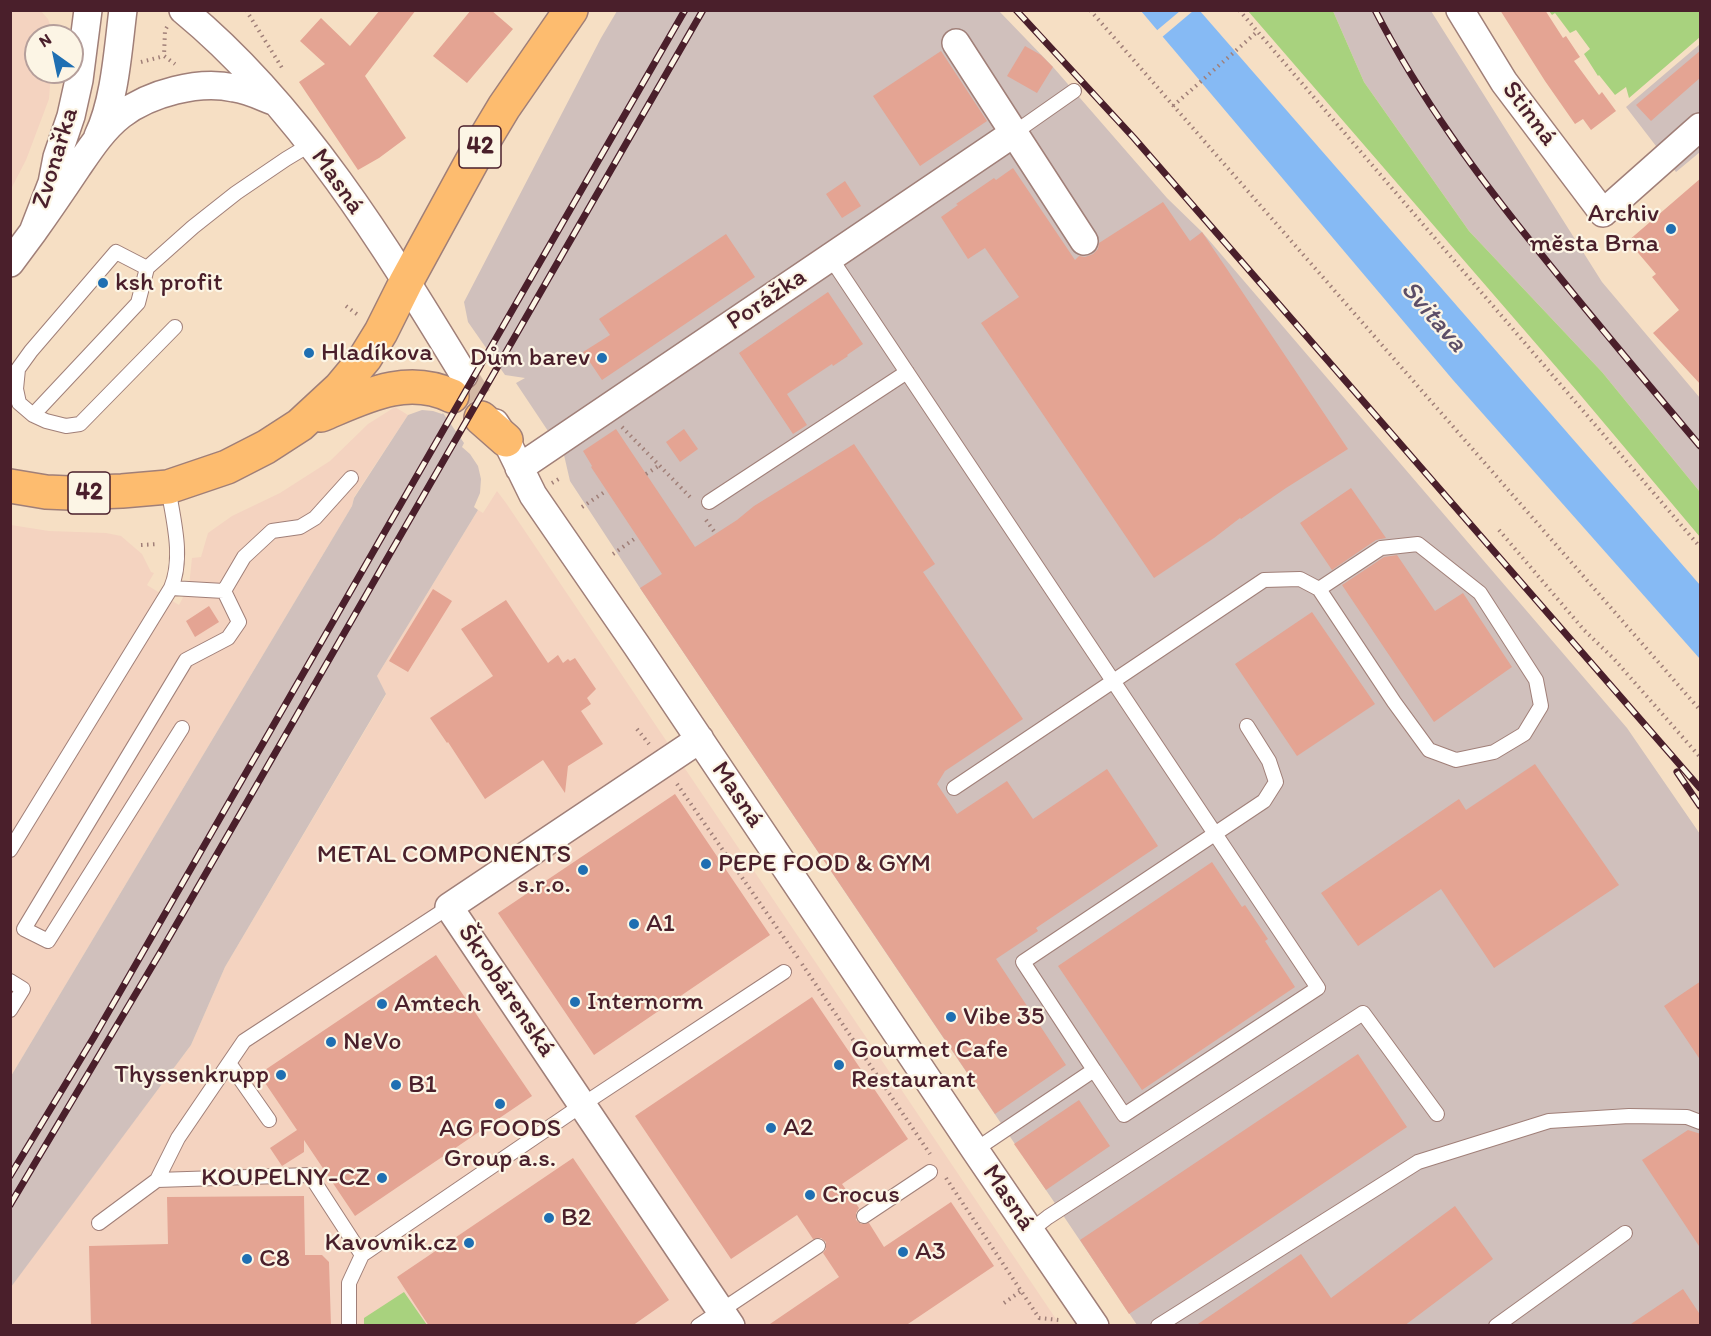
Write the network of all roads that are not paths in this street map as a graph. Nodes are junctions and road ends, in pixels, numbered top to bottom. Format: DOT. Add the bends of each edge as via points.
graph roads {
  1 [pos="88,10"];
  2 [pos="123,10"];
  3 [pos="183,10"];
  4 [pos="571,10"];
  5 [pos="1460,10"];
  6 [pos="956,44"];
  7 [pos="1074,91"];
  8 [pos="277,103"];
  9 [pos="1701,127"];
  10 [pos="1014,133"];
  11 [pos="311,144"];
  12 [pos="93,145"];
  13 [pos="33,232"];
  14 [pos="1084,241"];
  15 [pos="830,257"];
  16 [pos="10,263"];
  17 [pos="147,268"];
  18 [pos="405,282"];
  19 [pos="176,327"];
  20 [pos="907,372"];
  21 [pos="458,385"];
  22 [pos="484,414"];
  23 [pos="33,415"];
  24 [pos="300,424"];
  25 [pos="513,454"];
  26 [pos="351,478"];
  27 [pos="10,486"];
  28 [pos="168,487"];
  29 [pos="709,502"];
  30 [pos="171,588"];
  31 [pos="1319,589"];
  32 [pos="224,591"];
  33 [pos="1113,681"];
  34 [pos="1247,726"];
  35 [pos="182,728"];
  36 [pos="699,739"];
  37 [pos="954,788"];
  38 [pos="1216,834"];
  39 [pos="12,842"];
  40 [pos="449,907"];
  41 [pos="784,972"];
  42 [pos="10,981"];
  43 [pos="10,1010"];
  44 [pos="229,1063"];
  45 [pos="1094,1070"];
  46 [pos="582,1105"];
  47 [pos="1437,1114"];
  48 [pos="270,1120"];
  49 [pos="1701,1122"];
  50 [pos="975,1150"];
  51 [pos="930,1172"];
  52 [pos="157,1180"];
  53 [pos="864,1216"];
  54 [pos="99,1223"];
  55 [pos="1030,1231"];
  56 [pos="1625,1233"];
  57 [pos="818,1246"];
  58 [pos="362,1255"];
  59 [pos="726,1318"];
  60 [pos="349,1326"];
  61 [pos="698,1326"];
  62 [pos="1095,1326"];
  63 [pos="1158,1326"];
  64 [pos="1496,1326"];
  1 -- 13 [label="street, Zvonařka" via="71,116"];
  2 -- 12 [label="street, Zvonařka" via="106,115"];
  3 -- 8 [label="street, Masná" via="233,55"];
  4 -- 18 [label="main road, 42" via="482,143"];
  5 -- 9 [label="street, Stinná" via="1504,82 1603,213"];
  6 -- 10 [label="street"];
  7 -- 10 [label="lane"];
  8 -- 11 [label="street, Masná"];
  8 -- 12 [label="street" via="233,87 182,89 134,106 120,115"];
  10 -- 14 [label="street"];
  10 -- 15 [label="street, Porážka"];
  11 -- 17 [label="lane" via="236,193"];
  11 -- 18 [label="street, Masná"];
  12 -- 13 [label="street"];
  13 -- 16 [label="street, Zvonařka"];
  15 -- 20 [label="lane"];
  15 -- 25 [label="street, Porážka"];
  17 -- 23 [label="lane" via="138,303"];
  17 -- 23 [label="lane" via="116,252 31,351 18,369 16,389 19,403"];
  18 -- 21 [label="street, Masná"];
  18 -- 24 [label="main road, 42" via="365,358 340,388"];
  19 -- 23 [label="lane" via="80,424 66,426"];
  20 -- 29 [label="lane"];
  20 -- 33 [label="lane"];
  21 -- 24 [label="main road" via="388,389"];
  22 -- 25 [label="main road"];
  24 -- 28 [label="main road, 42" via="227,467"];
  25 -- 36 [label="street, Masná" via="533,495"];
  26 -- 32 [label="lane" via="315,518 300,527 272,531 244,557"];
  27 -- 28 [label="main road, 42" via="70,493"];
  28 -- 30 [label="lane" via="177,556"];
  30 -- 32 [label="lane"];
  30 -- 39 [label="lane"];
  31 -- 31 [label="lane" via="1429,750 1456,760 1494,752 1524,734 1541,706 1536,680 1480,593 1418,544 1381,548"];
  31 -- 33 [label="lane" via="1300,579 1264,580"];
  32 -- 35 [label="lane" via="239,622 228,638 186,660 24,929 48,941"];
  33 -- 37 [label="lane"];
  33 -- 38 [label="lane"];
  34 -- 38 [label="lane" via="1269,761 1276,782 1264,801"];
  36 -- 40 [label="street, Škrobárenská"];
  36 -- 50 [label="street, Masná"];
  38 -- 45 [label="lane" via="1023,962"];
  38 -- 45 [label="lane" via="1318,988 1124,1115"];
  40 -- 44 [label="lane" via="244,1041"];
  40 -- 46 [label="street, Škrobárenská"];
  41 -- 46 [label="lane"];
  42 -- 43 [label="lane" via="23,989"];
  44 -- 48 [label="lane"];
  44 -- 52 [label="lane" via="178,1138"];
  45 -- 50 [label="lane"];
  46 -- 58 [label="lane"];
  46 -- 59 [label="street, Škrobárenská"];
  47 -- 55 [label="lane" via="1364,1013"];
  49 -- 63 [label="lane" via="1687,1117 1629,1116 1549,1121 1418,1162"];
  50 -- 55 [label="street, Masná"];
  51 -- 53 [label="lane"];
  52 -- 54 [label="lane"];
  52 -- 58 [label="lane" via="310,1175"];
  55 -- 62 [label="street, Masná"];
  56 -- 64 [label="lane"];
  57 -- 59 [label="lane"];
  58 -- 60 [label="lane" via="349,1283"];
  59 -- 61 [label="lane"];
}
